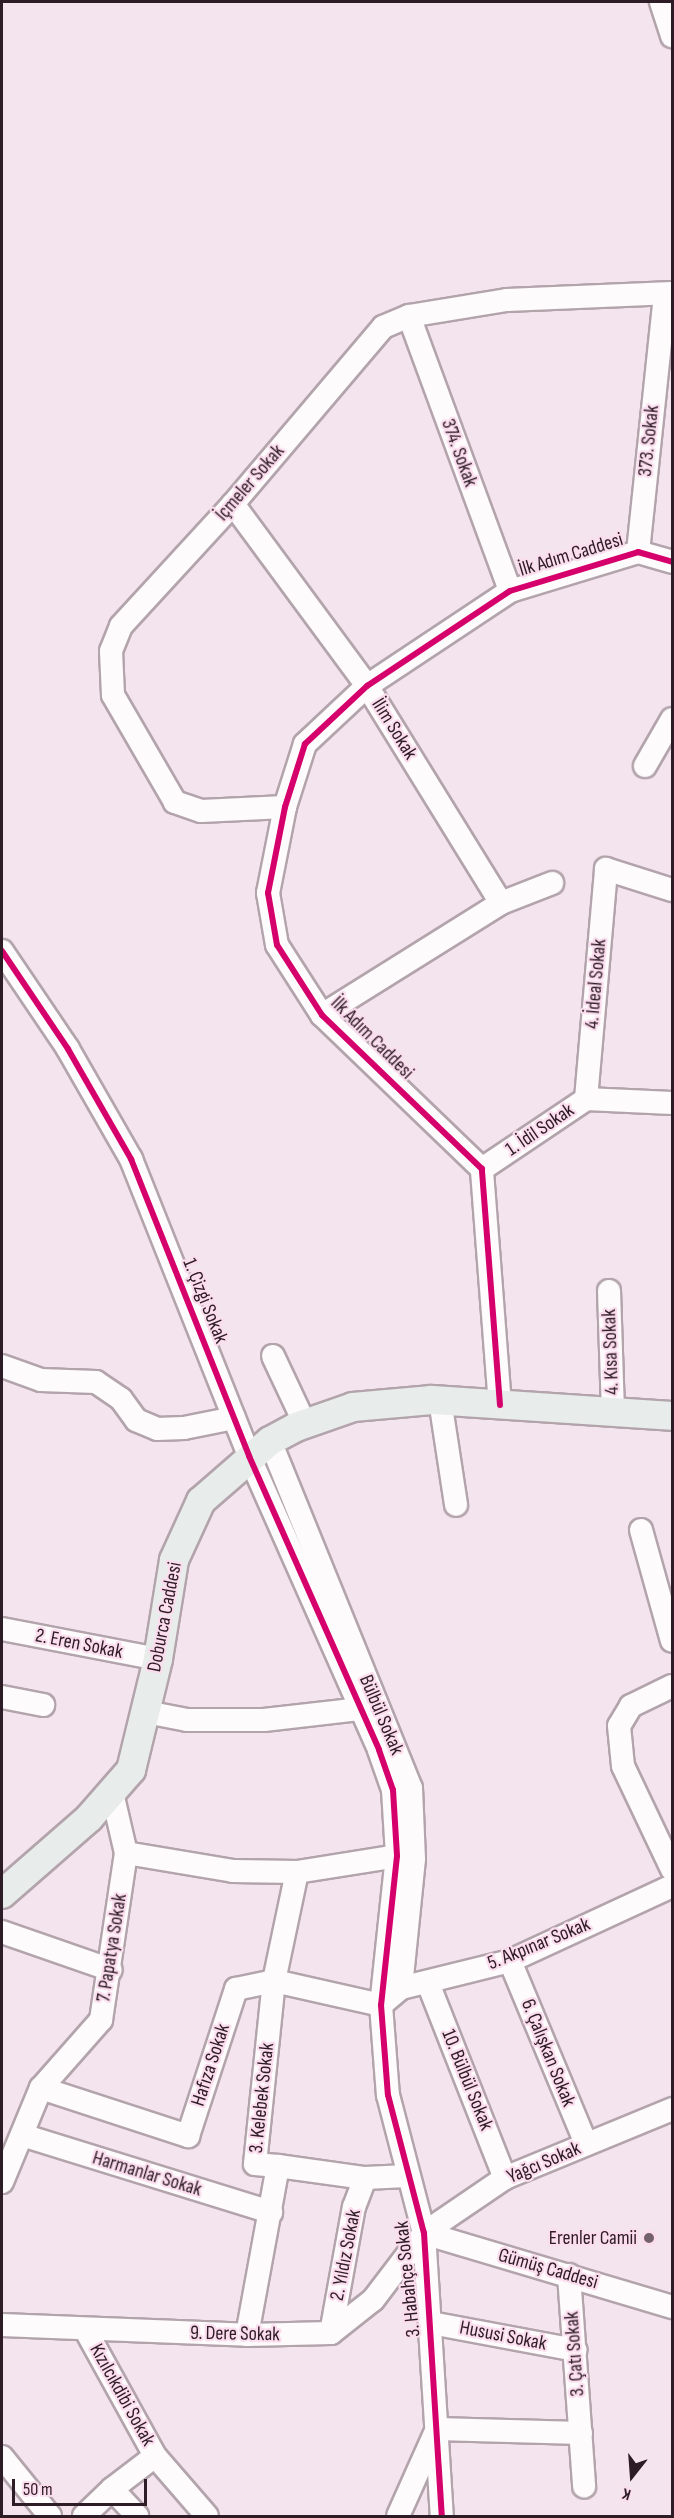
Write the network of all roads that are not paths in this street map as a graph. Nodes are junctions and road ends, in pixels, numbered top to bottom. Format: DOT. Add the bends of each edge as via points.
graph roads {
  1 [pos="661,2"];
  2 [pos="672,36"];
  3 [pos="669,294"];
  4 [pos="409,315"];
  5 [pos="233,504"];
  6 [pos="638,552"];
  7 [pos="672,562"];
  8 [pos="510,591"];
  9 [pos="367,686"];
  10 [pos="672,719"];
  11 [pos="645,766"];
  12 [pos="285,807"];
  13 [pos="552,883"];
  14 [pos="672,890"];
  15 [pos="501,903"];
  16 [pos="2,951"];
  17 [pos="322,1015"];
  18 [pos="585,1099"];
  19 [pos="672,1102"];
  20 [pos="482,1169"];
  21 [pos="609,1291"];
  22 [pos="273,1356"];
  23 [pos="2,1366"];
  24 [pos="440,1400"];
  25 [pos="500,1405"];
  26 [pos="613,1414"];
  27 [pos="672,1416"];
  28 [pos="234,1418"];
  29 [pos="305,1424"];
  30 [pos="260,1448"];
  31 [pos="456,1505"];
  32 [pos="641,1530"];
  33 [pos="2,1629"];
  34 [pos="672,1641"];
  35 [pos="158,1659"];
  36 [pos="672,1686"];
  37 [pos="2,1697"];
  38 [pos="43,1705"];
  39 [pos="369,1705"];
  40 [pos="146,1712"];
  41 [pos="112,1793"];
  42 [pos="126,1853"];
  43 [pos="397,1856"];
  44 [pos="672,1869"];
  45 [pos="297,1872"];
  46 [pos="672,1886"];
  47 [pos="2,1894"];
  48 [pos="2,1932"];
  49 [pos="510,1961"];
  50 [pos="111,1970"];
  51 [pos="274,1981"];
  52 [pos="428,1983"];
  53 [pos="401,1988"];
  54 [pos="381,2005"];
  55 [pos="41,2088"];
  56 [pos="672,2109"];
  57 [pos="22,2135"];
  58 [pos="586,2144"];
  59 [pos="278,2166"];
  60 [pos="407,2176"];
  61 [pos="365,2178"];
  62 [pos="505,2178"];
  63 [pos="2,2183"];
  64 [pos="271,2212"];
  65 [pos="424,2233"];
  66 [pos="569,2275"];
  67 [pos="672,2307"];
  68 [pos="430,2323"];
  69 [pos="2,2325"];
  70 [pos="85,2329"];
  71 [pos="330,2333"];
  72 [pos="248,2336"];
  73 [pos="574,2350"];
  74 [pos="437,2429"];
  75 [pos="581,2433"];
  76 [pos="155,2456"];
  77 [pos="2,2457"];
  78 [pos="584,2486"];
  79 [pos="112,2489"];
  80 [pos="50,2517"];
  81 [pos="84,2517"];
  82 [pos="137,2517"];
  83 [pos="207,2517"];
  84 [pos="398,2517"];
  85 [pos="442,2517"];
  1 -- 2 [label="street"];
  3 -- 4 [label="street, İçmeler Sokak" via="507,300"];
  3 -- 6 [label="street, 373. Sokak"];
  4 -- 5 [label="street, İçmeler Sokak" via="383,327"];
  4 -- 8 [label="street, 374. Sokak"];
  5 -- 9 [label="street, İlim Sokak"];
  5 -- 12 [label="street, İçmeler Sokak" via="120,626 111,651 113,695 175,802 201,811"];
  6 -- 7 [label="street, İlk Adım Caddesi"];
  6 -- 8 [label="street, İlk Adım Caddesi"];
  8 -- 9 [label="street, İlk Adım Caddesi"];
  9 -- 12 [label="street, İlk Adım Caddesi" via="305,744"];
  9 -- 15 [label="street, İlim Sokak"];
  10 -- 11 [label="street"];
  12 -- 17 [label="street, İlk Adım Caddesi" via="268,893 277,945"];
  13 -- 15 [label="street"];
  14 -- 18 [label="street, 4. İdeal Sokak" via="606,869"];
  15 -- 17 [label="street"];
  16 -- 28 [label="street, 1. Çizgi Sokak" via="68,1049 131,1159"];
  17 -- 20 [label="street, İlk Adım Caddesi"];
  18 -- 19 [label="street, 1. İdil Sokak"];
  18 -- 20 [label="street, 1. İdil Sokak"];
  20 -- 25 [label="street"];
  21 -- 26 [label="street, 4. Kısa Sokak"];
  22 -- 29 [label="street"];
  23 -- 28 [label="street" via="41,1380 96,1382 121,1399 136,1420 157,1429"];
  24 -- 25 [label="main road, Doburca Caddesi"];
  24 -- 29 [label="main road, Doburca Caddesi" via="353,1407"];
  24 -- 31 [label="street"];
  25 -- 26 [label="main road, Doburca Caddesi"];
  26 -- 27 [label="main road, Doburca Caddesi"];
  28 -- 30 [label="street, 1. Çizgi Sokak"];
  29 -- 30 [label="main road, Doburca Caddesi"];
  30 -- 35 [label="main road, Doburca Caddesi" via="201,1501 177,1553"];
  30 -- 39 [label="street, Bülbül Sokak"];
  32 -- 34 [label="street"];
  33 -- 35 [label="street, 2. Eren Sokak"];
  35 -- 40 [label="main road, Doburca Caddesi"];
  36 -- 44 [label="street" via="631,1706 619,1726 622,1766"];
  37 -- 38 [label="street"];
  39 -- 40 [label="street" via="264,1720 187,1720"];
  39 -- 43 [label="street, Bülbül Sokak" via="393,1790"];
  39 -- 53 [label="street, Bülbül Sokak" via="411,1788 414,1859"];
  40 -- 41 [label="main road, Doburca Caddesi" via="131,1770"];
  41 -- 42 [label="street, 7. Papatya Sokak"];
  41 -- 47 [label="main road, Doburca Caddesi"];
  42 -- 45 [label="street" via="233,1871"];
  42 -- 50 [label="street, 7. Papatya Sokak"];
  43 -- 45 [label="street"];
  43 -- 54 [label="street, Bülbül Sokak"];
  45 -- 51 [label="street"];
  46 -- 49 [label="street, 5. Akpınar Sokak"];
  48 -- 50 [label="street"];
  49 -- 52 [label="street, 5. Akpınar Sokak"];
  49 -- 58 [label="street, 6. Çalışkan Sokak"];
  50 -- 55 [label="street, 7. Papatya Sokak" via="101,2020"];
  51 -- 54 [label="street"];
  51 -- 55 [label="street, Hafıza Sokak" via="236,1989 188,2136"];
  51 -- 59 [label="street, 3. Kelebek Sokak" via="255,2164"];
  52 -- 53 [label="street, 5. Akpınar Sokak"];
  52 -- 62 [label="street, 10. Bülbül Sokak"];
  53 -- 54 [label="street"];
  54 -- 60 [label="street, 3. Habahçe Sokak" via="388,2095"];
  55 -- 57 [label="street, 7. Papatya Sokak"];
  56 -- 58 [label="street, Yağcı Sokak"];
  57 -- 63 [label="street, 7. Papatya Sokak"];
  57 -- 64 [label="street, Harmanlar Sokak"];
  58 -- 62 [label="street, Yağcı Sokak"];
  59 -- 61 [label="street"];
  59 -- 64 [label="street, 3. Kelebek Sokak"];
  60 -- 61 [label="street"];
  60 -- 65 [label="street, 3. Habahçe Sokak"];
  61 -- 71 [label="street, 2. Yıldız Sokak" via="354,2207"];
  62 -- 65 [label="street, Yağcı Sokak"];
  64 -- 72 [label="street, 3. Kelebek Sokak"];
  65 -- 66 [label="street, Gümüş Caddesi"];
  65 -- 68 [label="street, 3. Habahçe Sokak"];
  65 -- 71 [label="street" via="373,2300"];
  66 -- 67 [label="street, Gümüş Caddesi"];
  66 -- 73 [label="street, 3. Çatı Sokak"];
  68 -- 73 [label="street, Hususi Sokak"];
  68 -- 74 [label="street, 3. Habahçe Sokak"];
  69 -- 70 [label="street, 9. Dere Sokak"];
  70 -- 72 [label="street, 9. Dere Sokak"];
  70 -- 76 [label="street, Kızılcıkdibi Sokak"];
  71 -- 72 [label="street, 9. Dere Sokak"];
  73 -- 75 [label="street, 3. Çatı Sokak"];
  74 -- 75 [label="street"];
  74 -- 84 [label="street"];
  74 -- 85 [label="street, 3. Habahçe Sokak"];
  75 -- 78 [label="street, 3. Çatı Sokak"];
  76 -- 79 [label="street"];
  76 -- 83 [label="street, Kızılcıkdibi Sokak"];
  77 -- 80 [label="street"];
  79 -- 81 [label="street"];
  79 -- 82 [label="street"];
}
